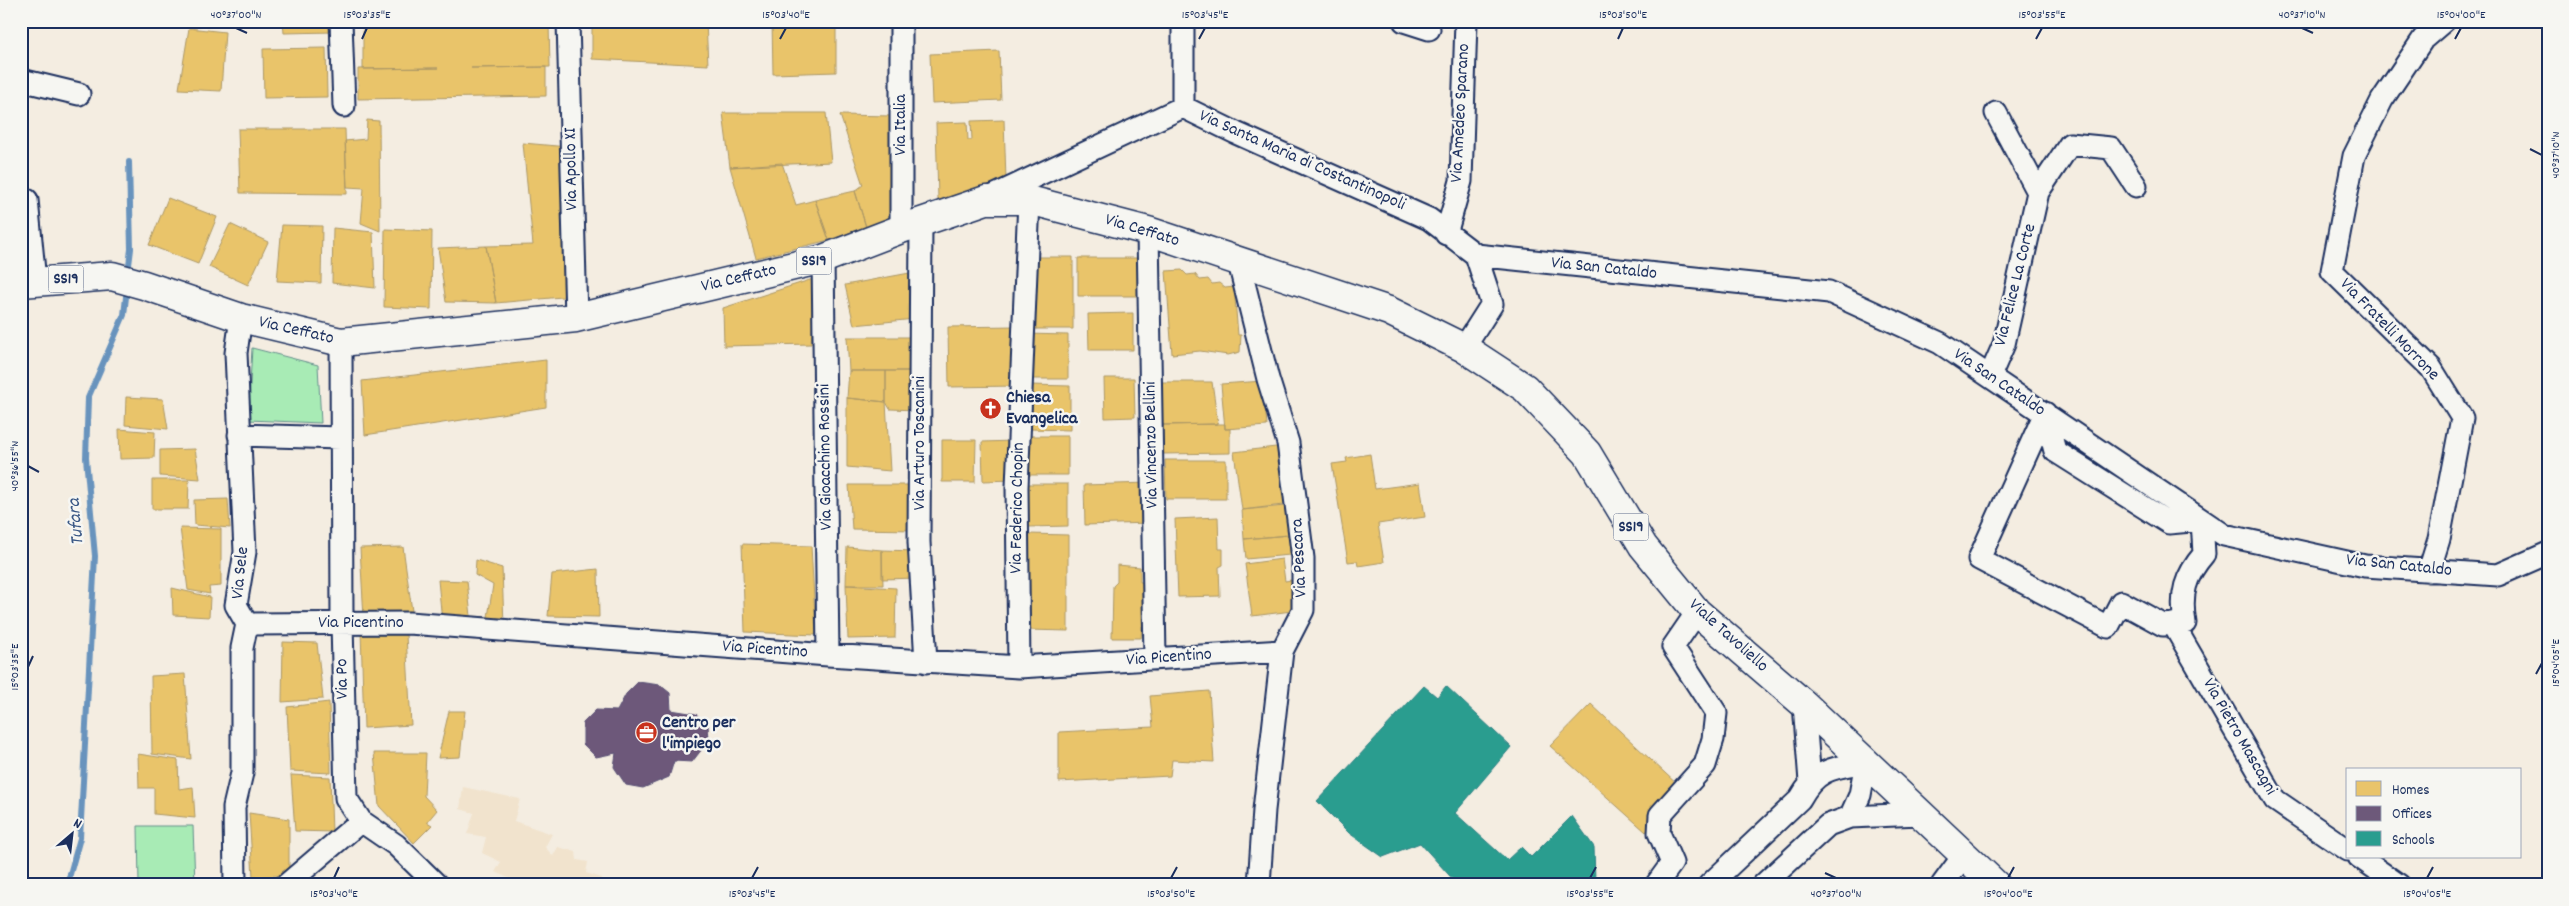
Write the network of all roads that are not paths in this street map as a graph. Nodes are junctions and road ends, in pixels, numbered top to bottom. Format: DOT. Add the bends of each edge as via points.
graph roads {
  1 [pos="341,21"];
  2 [pos="568,21"];
  3 [pos="901,21"];
  4 [pos="1183,21"];
  5 [pos="1404,21"];
  6 [pos="1466,21"];
  7 [pos="2444,21"];
  8 [pos="1429,29"];
  9 [pos="21,80"];
  10 [pos="80,94"];
  11 [pos="344,106"];
  12 [pos="1183,107"];
  13 [pos="1996,113"];
  14 [pos="2136,186"];
  15 [pos="2038,192"];
  16 [pos="986,200"];
  17 [pos="1029,200"];
  18 [pos="21,201"];
  19 [pos="911,226"];
  20 [pos="1148,231"];
  21 [pos="1446,234"];
  22 [pos="1476,255"];
  23 [pos="823,259"];
  24 [pos="1239,263"];
  25 [pos="28,282"];
  26 [pos="241,318"];
  27 [pos="576,318"];
  28 [pos="341,342"];
  29 [pos="1464,348"];
  30 [pos="1990,376"];
  31 [pos="2045,413"];
  32 [pos="239,436"];
  33 [pos="340,438"];
  34 [pos="2202,520"];
  35 [pos="2548,553"];
  36 [pos="2429,570"];
  37 [pos="1697,612"];
  38 [pos="342,622"];
  39 [pos="247,624"];
  40 [pos="2173,624"];
  41 [pos="1282,651"];
  42 [pos="828,656"];
  43 [pos="1155,659"];
  44 [pos="926,662"];
  45 [pos="1019,667"];
  46 [pos="1804,704"];
  47 [pos="1866,762"];
  48 [pos="1810,782"];
  49 [pos="1920,814"];
  50 [pos="1850,817"];
  51 [pos="361,821"];
  52 [pos="2346,849"];
  53 [pos="1964,855"];
  54 [pos="2360,858"];
  55 [pos="1260,884"];
  56 [pos="235,885"];
  57 [pos="286,885"];
  58 [pos="437,885"];
  59 [pos="1656,885"];
  60 [pos="1709,885"];
  61 [pos="1763,885"];
  62 [pos="1942,885"];
  63 [pos="1996,885"];
  64 [pos="2399,885"];
  1 -- 11 [label="street"];
  2 -- 27 [label="street, Via Apollo XI"];
  3 -- 19 [label="street, Via Italia"];
  4 -- 12 [label="street"];
  5 -- 8 [label="street"];
  6 -- 21 [label="street, Via Amedeo Sparano" via="1461,181"];
  7 -- 36 [label="street, Via Fratelli Morrone" via="2423,39 2382,100 2354,156 2332,271 2431,368 2462,418"];
  9 -- 10 [label="street"];
  12 -- 16 [label="street, Via Santa Maria di Costantinopoli"];
  12 -- 21 [label="street, Via Santa Maria di Costantinopoli" via="1236,134 1429,219"];
  13 -- 15 [label="street"];
  14 -- 15 [label="street, Via Felice La Corte" via="2111,148 2070,144"];
  15 -- 30 [label="street, Via Felice La Corte" via="2004,344"];
  16 -- 17 [label="main road, Via Ceffato / SS19"];
  16 -- 19 [label="main road, Via Ceffato / SS19"];
  17 -- 20 [label="main road, Via Ceffato / SS19"];
  17 -- 45 [label="street, Via Federico Chopin" via="1017,487"];
  18 -- 25 [label="street" via="27,200"];
  19 -- 23 [label="main road, Via Ceffato / SS19"];
  19 -- 44 [label="street, Via Arturo Toscanini" via="919,542"];
  20 -- 24 [label="main road, Via Ceffato / SS19"];
  20 -- 43 [label="street, Via Vincenzo Bellini"];
  21 -- 22 [label="street, Via Santa Maria di Costantinopoli"];
  22 -- 29 [label="street" via="1492,304"];
  22 -- 30 [label="street, Via San Cataldo" via="1829,292 1940,343"];
  23 -- 27 [label="main road, Via Ceffato / SS19"];
  23 -- 42 [label="street, Via Gioacchino Rossini"];
  24 -- 29 [label="main road, Via Ceffato / SS19" via="1389,312"];
  24 -- 41 [label="street, Via Pescara" via="1288,443 1300,525 1302,610"];
  25 -- 26 [label="main road, Via Ceffato / SS19" via="112,276"];
  26 -- 28 [label="main road, Via Ceffato / SS19"];
  26 -- 32 [label="street, Via Sele" via="236,353"];
  27 -- 28 [label="main road, Via Ceffato / SS19"];
  28 -- 33 [label="street, Via Po"];
  29 -- 37 [label="main road, Viale Tavoliello / SS19" via="1525,388 1587,453 1643,546"];
  30 -- 31 [label="street, Via San Cataldo"];
  31 -- 34 [label="street, Via San Cataldo"];
  31 -- 40 [label="street" via="1979,559 2108,627 2121,602 2163,625"];
  32 -- 33 [label="street"];
  32 -- 39 [label="street, Via Sele" via="245,552 236,605"];
  33 -- 38 [label="street, Via Po"];
  34 -- 36 [label="street, Via San Cataldo" via="2224,535 2356,564"];
  34 -- 40 [label="street" via="2204,554 2191,569 2185,588 2182,605 2185,623"];
  35 -- 36 [label="street, Via San Cataldo" via="2498,575"];
  37 -- 46 [label="main road, Viale Tavoliello / SS19"];
  37 -- 59 [label="street" via="1673,647 1716,713 1713,739 1705,766 1660,815 1660,833 1672,862"];
  38 -- 39 [label="street, Via Picentino"];
  38 -- 42 [label="street, Via Picentino" via="409,622"];
  38 -- 51 [label="street, Via Po" via="346,798"];
  39 -- 56 [label="street, Via Sele" via="242,648 242,773 234,807"];
  40 -- 52 [label="street, Via Pietro Mascagni" via="2275,800"];
  41 -- 43 [label="street, Via Picentino"];
  41 -- 55 [label="street, Via Pescara" via="1264,810"];
  42 -- 44 [label="street, Via Picentino"];
  43 -- 45 [label="street, Via Picentino"];
  44 -- 45 [label="street, Via Picentino"];
  46 -- 47 [label="main road, Viale Tavoliello / SS19"];
  46 -- 48 [label="street"];
  47 -- 48 [label="street" via="1832,768"];
  47 -- 49 [label="main road, Viale Tavoliello / SS19"];
  47 -- 50 [label="street" via="1860,795"];
  48 -- 60 [label="street" via="1800,798"];
  49 -- 50 [label="street"];
  49 -- 53 [label="main road, Viale Tavoliello / SS19"];
  50 -- 61 [label="street" via="1828,825"];
  51 -- 57 [label="street"];
  51 -- 58 [label="street, Via Po" via="396,845"];
  53 -- 62 [label="street"];
  53 -- 63 [label="main road, Viale Tavoliello / SS19"];
  54 -- 64 [label="street"];
}
